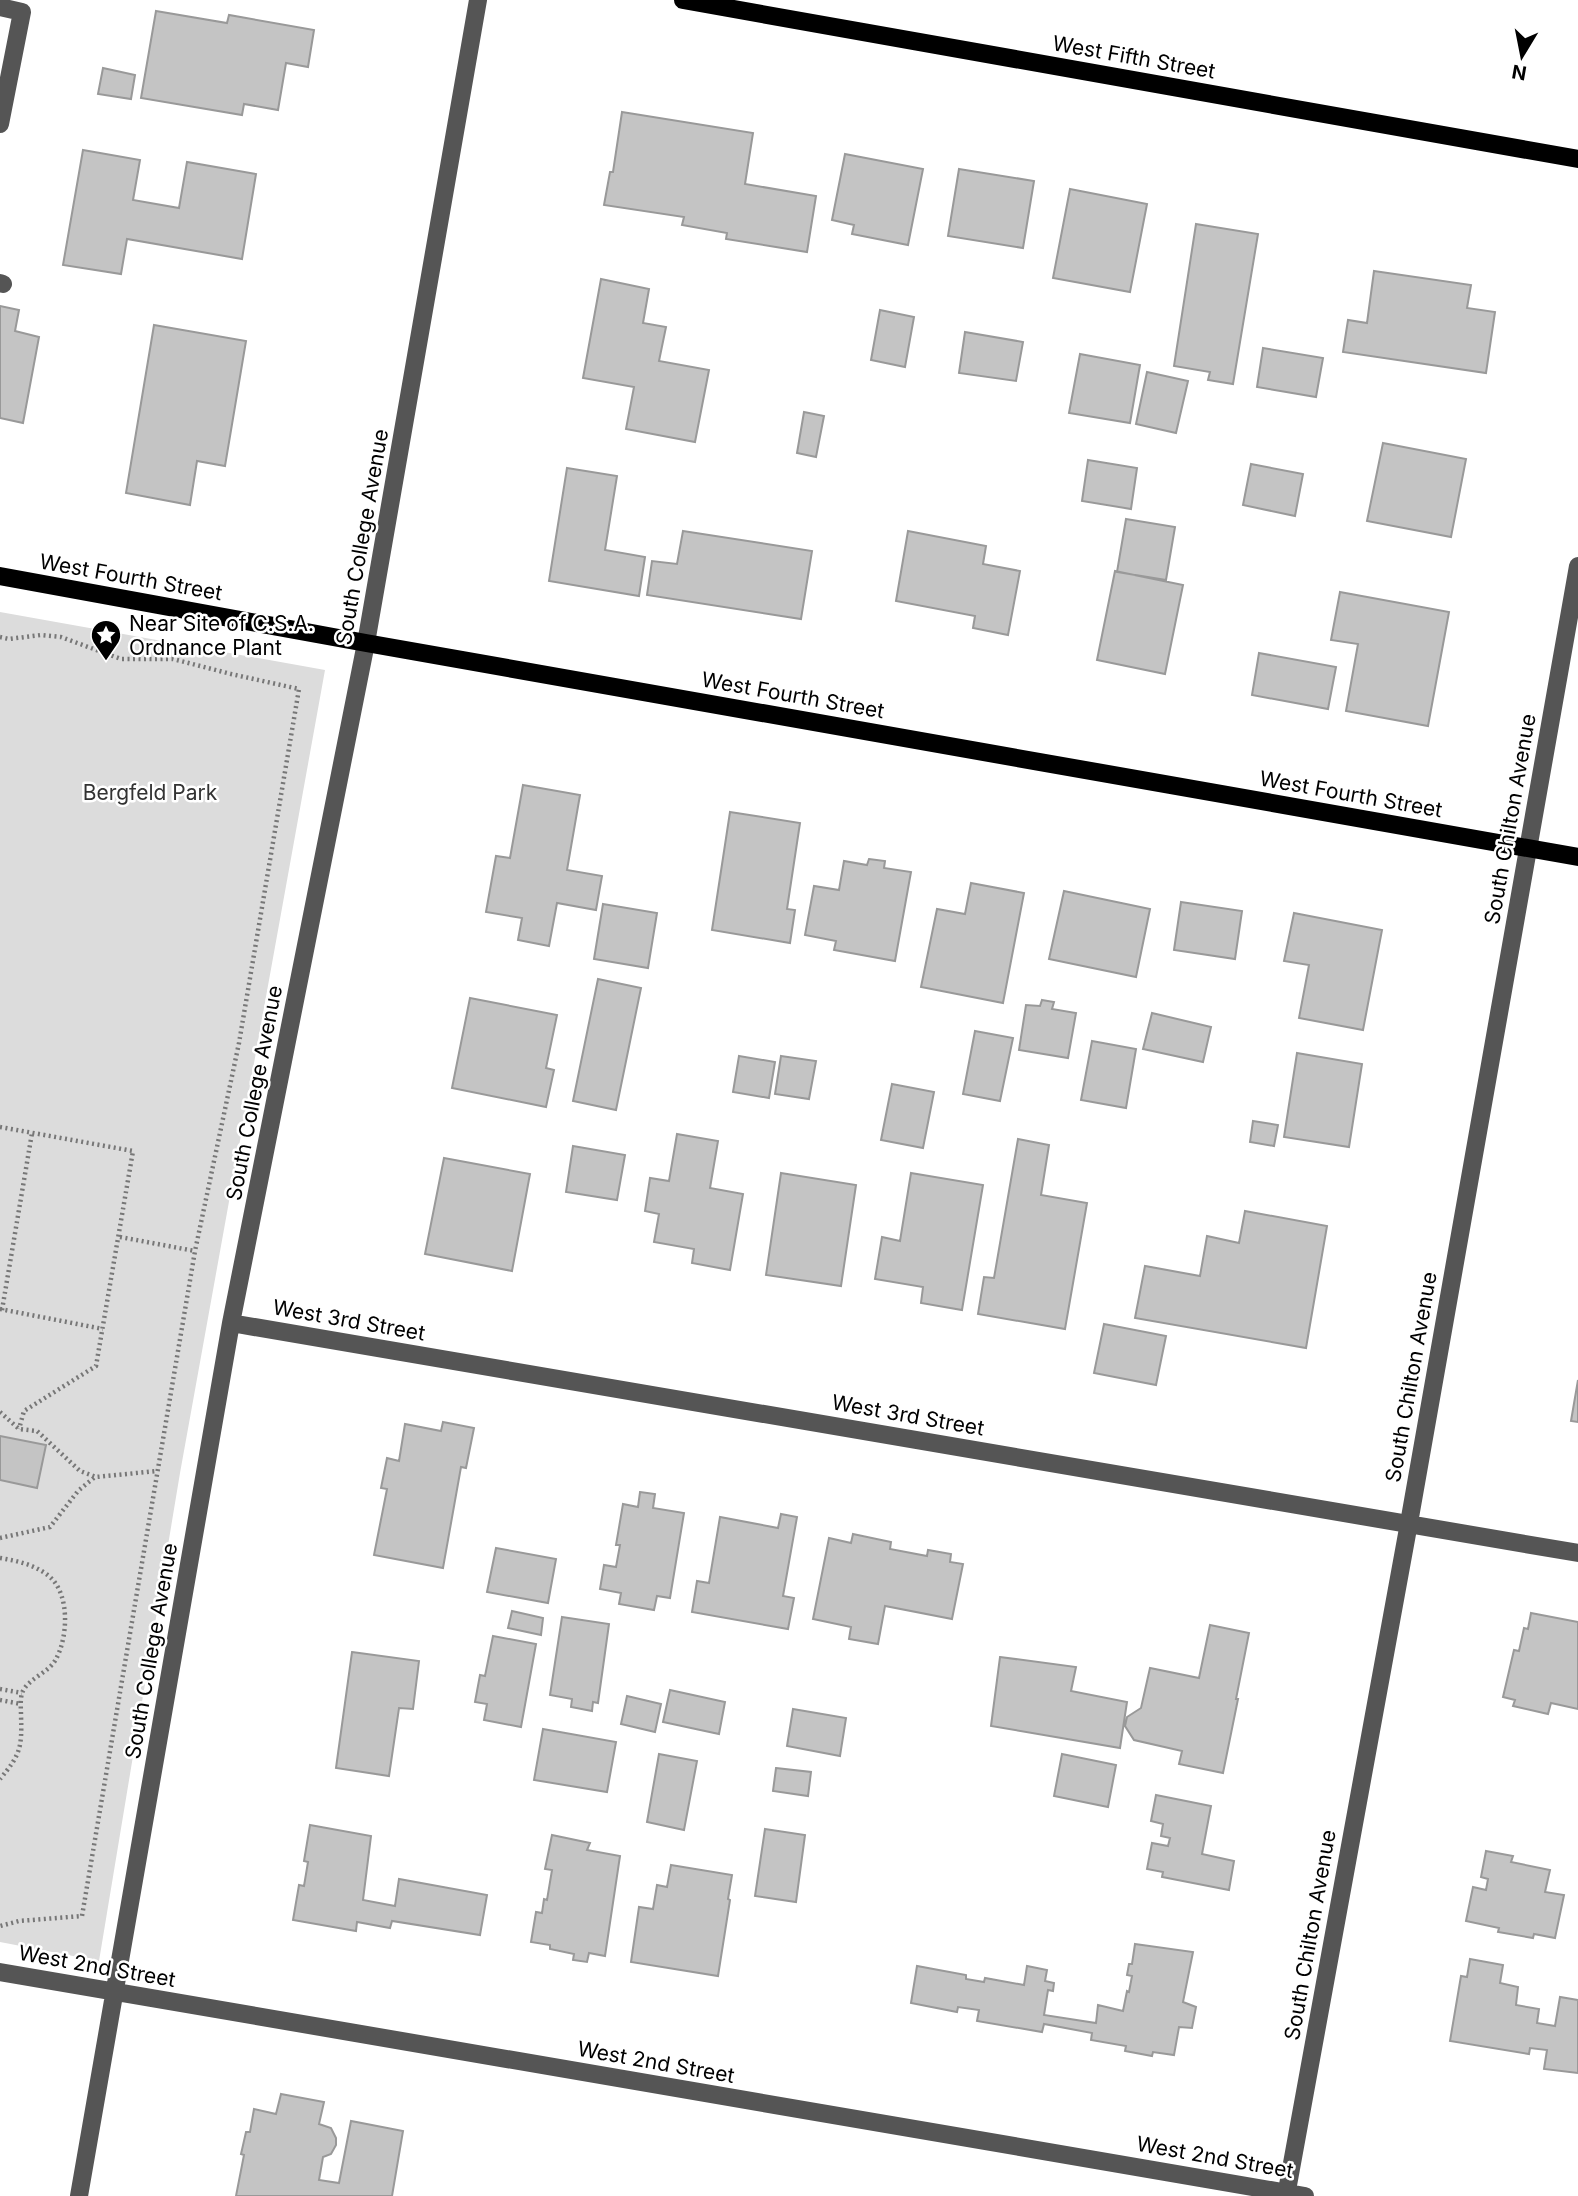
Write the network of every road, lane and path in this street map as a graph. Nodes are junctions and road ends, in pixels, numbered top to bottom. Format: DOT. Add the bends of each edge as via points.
graph roads {
  1 [pos="478,0"];
  2 [pos="683,0"];
  3 [pos="0,8"];
  4 [pos="0,124"];
  5 [pos="1578,159"];
  6 [pos="1578,566"];
  7 [pos="0,576"];
  8 [pos="0,637"];
  9 [pos="366,643"];
  10 [pos="1528,848"];
  11 [pos="1578,857"];
  12 [pos="0,1127"];
  13 [pos="32,1133"];
  14 [pos="120,1237"];
  15 [pos="195,1251"];
  16 [pos="1,1309"];
  17 [pos="231,1323"];
  18 [pos="103,1329"];
  19 [pos="0,1412"];
  20 [pos="19,1429"];
  21 [pos="157,1471"];
  22 [pos="96,1477"];
  23 [pos="1409,1523"];
  24 [pos="0,1538"];
  25 [pos="1578,1553"];
  26 [pos="0,1558"];
  27 [pos="0,1689"];
  28 [pos="22,1693"];
  29 [pos="0,1700"];
  30 [pos="21,1704"];
  31 [pos="0,1779"];
  32 [pos="0,1926"];
  33 [pos="0,1972"];
  34 [pos="115,1993"];
  35 [pos="1286,2194"];
  36 [pos="79,2196"];
  37 [pos="1305,2196"];
  1 -- 9 [label="street, South College Avenue"];
  2 -- 5 [label="main road, West Fifth Street"];
  3 -- 4 [label="street" via="22,12"];
  6 -- 10 [label="street, South Chilton Avenue"];
  7 -- 9 [label="main road, West Fourth Street"];
  8 -- 15 [label="path" via="61,637 121,659 173,659 299,689 239,1043"];
  9 -- 10 [label="main road, West Fourth Street"];
  9 -- 17 [label="street, South College Avenue"];
  10 -- 11 [label="main road, West Fourth Street"];
  10 -- 23 [label="street, South Chilton Avenue"];
  12 -- 13 [label="path"];
  13 -- 14 [label="path" via="134,1151"];
  13 -- 16 [label="path"];
  14 -- 15 [label="path"];
  14 -- 18 [label="path"];
  15 -- 21 [label="path"];
  16 -- 18 [label="path"];
  17 -- 23 [label="street, West 3rd Street"];
  17 -- 34 [label="street, South College Avenue"];
  18 -- 20 [label="path" via="96,1366 24,1411"];
  19 -- 20 [label="path"];
  20 -- 22 [label="path" via="37,1431 80,1471"];
  21 -- 22 [label="path"];
  21 -- 32 [label="path" via="82,1916"];
  22 -- 24 [label="path" via="78,1490 50,1527"];
  23 -- 25 [label="street, West 3rd Street"];
  23 -- 35 [label="street, South Chilton Avenue"];
  26 -- 28 [label="path" via="34,1566 52,1579 63,1600 63,1643 55,1661"];
  27 -- 28 [label="path"];
  28 -- 30 [label="path"];
  29 -- 30 [label="path"];
  30 -- 31 [label="path" via="22,1743"];
  33 -- 34 [label="street, West 2nd Street"];
  34 -- 35 [label="street, West 2nd Street"];
  34 -- 36 [label="street, South College Avenue"];
  35 -- 37 [label="street, West 2nd Street"];
}
